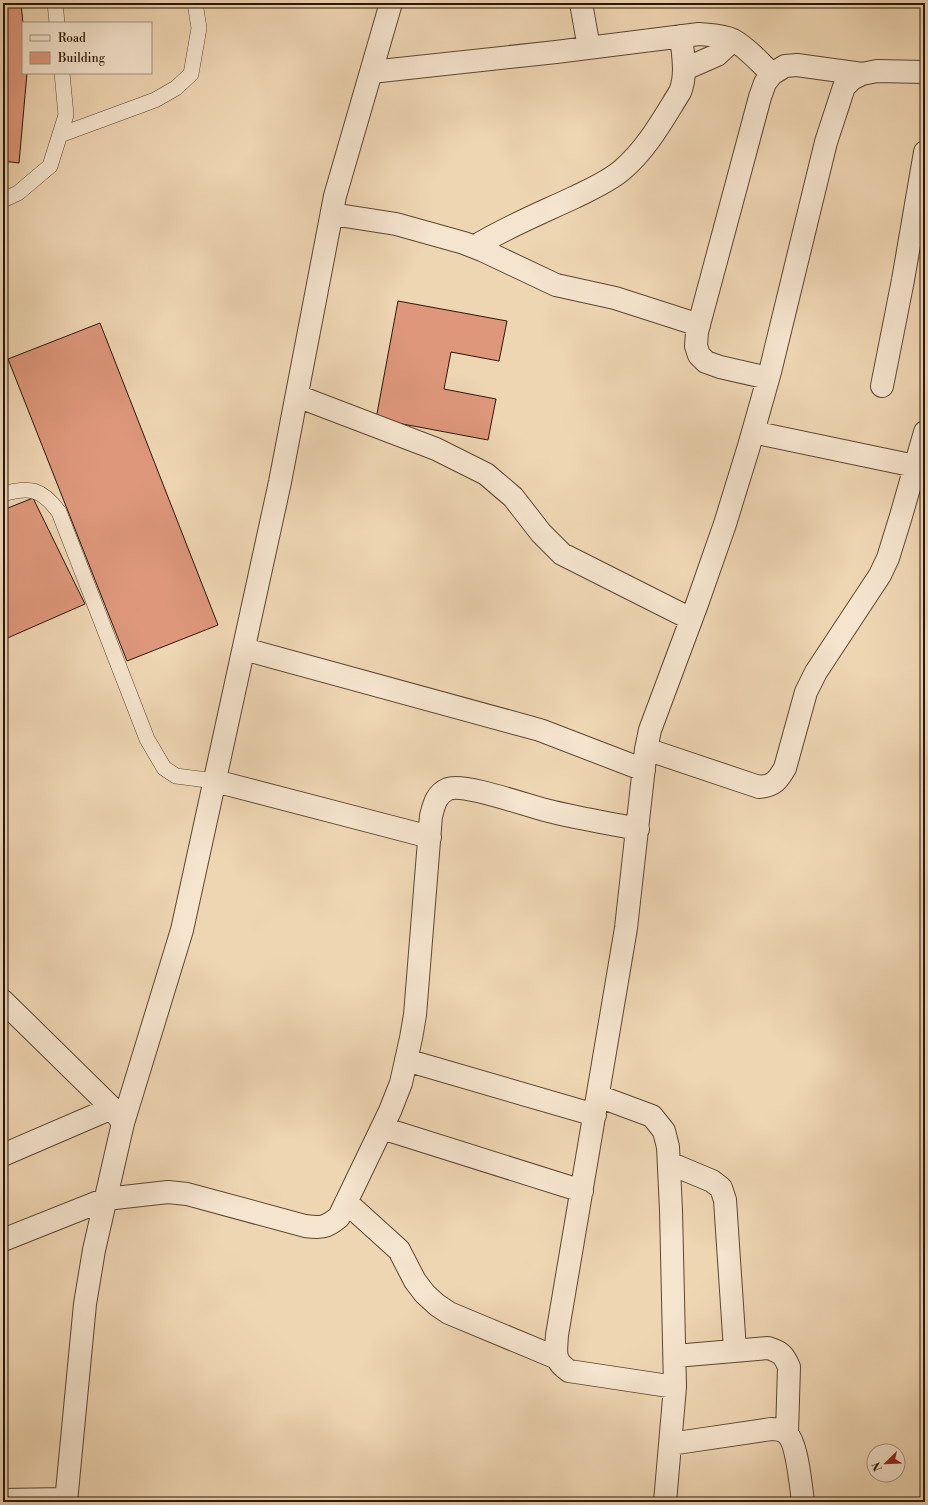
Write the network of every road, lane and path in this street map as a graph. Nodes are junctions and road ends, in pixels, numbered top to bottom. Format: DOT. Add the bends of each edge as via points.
graph roads {
  1 [pos="55,3"];
  2 [pos="195,3"];
  3 [pos="391,3"];
  4 [pos="581,3"];
  5 [pos="57,22"];
  6 [pos="681,36"];
  7 [pos="733,40"];
  8 [pos="589,48"];
  9 [pos="685,69"];
  10 [pos="371,72"];
  11 [pos="925,72"];
  12 [pos="62,74"];
  13 [pos="772,74"];
  14 [pos="862,74"];
  15 [pos="60,135"];
  16 [pos="925,152"];
  17 [pos="3,200"];
  18 [pos="332,214"];
  19 [pos="474,247"];
  20 [pos="699,325"];
  21 [pos="768,378"];
  22 [pos="882,386"];
  23 [pos="297,396"];
  24 [pos="753,432"];
  25 [pos="925,432"];
  26 [pos="915,466"];
  27 [pos="3,494"];
  28 [pos="692,620"];
  29 [pos="244,649"];
  30 [pos="645,759"];
  31 [pos="215,781"];
  32 [pos="638,829"];
  33 [pos="430,837"];
  34 [pos="3,1001"];
  35 [pos="406,1060"];
  36 [pos="596,1105"];
  37 [pos="117,1116"];
  38 [pos="382,1128"];
  39 [pos="3,1154"];
  40 [pos="669,1163"];
  41 [pos="582,1191"];
  42 [pos="106,1199"];
  43 [pos="346,1202"];
  44 [pos="3,1240"];
  45 [pos="735,1350"];
  46 [pos="675,1356"];
  47 [pos="557,1358"];
  48 [pos="675,1387"];
  49 [pos="787,1433"];
  50 [pos="670,1444"];
  51 [pos="3,1500"];
  52 [pos="66,1500"];
  53 [pos="665,1502"];
  54 [pos="803,1502"];
  1 -- 5 [label="lane"];
  2 -- 15 [label="lane" via="199,28 192,74 176,88 155,100"];
  3 -- 10 [label="street"];
  4 -- 8 [label="street"];
  6 -- 7 [label="street" via="712,35"];
  6 -- 8 [label="street"];
  6 -- 9 [label="street"];
  7 -- 9 [label="street" via="717,55"];
  7 -- 13 [label="street"];
  8 -- 10 [label="street"];
  9 -- 19 [label="street" via="680,92 656,132 624,169 599,186 494,235"];
  10 -- 18 [label="street"];
  11 -- 14 [label="street" via="877,71"];
  12 -- 15 [label="lane" via="66,115"];
  13 -- 14 [label="street" via="785,66 797,65"];
  13 -- 20 [label="street" via="765,83 760,97"];
  14 -- 21 [label="street" via="844,87 826,142"];
  15 -- 17 [label="lane" via="50,166 18,193"];
  16 -- 22 [label="street"];
  18 -- 19 [label="street" via="396,224"];
  18 -- 23 [label="street"];
  19 -- 20 [label="street" via="556,285 615,298"];
  20 -- 21 [label="street" via="696,346 699,355 706,362"];
  21 -- 24 [label="street"];
  23 -- 28 [label="street" via="436,449 486,474 513,497 541,533 562,554"];
  23 -- 29 [label="street"];
  24 -- 26 [label="street"];
  24 -- 28 [label="street"];
  25 -- 26 [label="street"];
  26 -- 30 [label="street" via="888,558 871,591 809,686 785,768 778,780 768,786 759,787"];
  27 -- 31 [label="lane" via="20,489 40,493 51,501 59,512 148,739 164,768 176,776"];
  28 -- 30 [label="street" via="650,730"];
  29 -- 30 [label="street"];
  29 -- 31 [label="street"];
  30 -- 32 [label="street"];
  31 -- 33 [label="street"];
  31 -- 37 [label="street" via="182,930"];
  32 -- 33 [label="street" via="546,810 464,788 449,788 435,800"];
  32 -- 36 [label="street" via="626,928"];
  33 -- 35 [label="street" via="415,1015"];
  34 -- 37 [label="street"];
  35 -- 36 [label="street"];
  35 -- 38 [label="street"];
  36 -- 40 [label="street" via="652,1116 664,1131"];
  36 -- 41 [label="street"];
  37 -- 39 [label="street"];
  37 -- 42 [label="street"];
  38 -- 41 [label="street"];
  38 -- 43 [label="street"];
  40 -- 45 [label="street" via="712,1181 721,1188 725,1200"];
  40 -- 46 [label="street"];
  41 -- 47 [label="street" via="556,1335"];
  42 -- 43 [label="street" via="168,1192 187,1194 319,1228 339,1217"];
  42 -- 44 [label="street"];
  42 -- 52 [label="street" via="85,1304"];
  43 -- 47 [label="street" via="399,1250 415,1280 437,1306"];
  45 -- 46 [label="street"];
  45 -- 49 [label="street" via="768,1348 779,1351 785,1358 789,1367"];
  46 -- 48 [label="street"];
  47 -- 48 [label="street" via="560,1365 569,1371"];
  48 -- 50 [label="street"];
  49 -- 50 [label="street" via="771,1429"];
  49 -- 54 [label="street" via="794,1444"];
  50 -- 53 [label="street"];
  51 -- 52 [label="street"];
}
